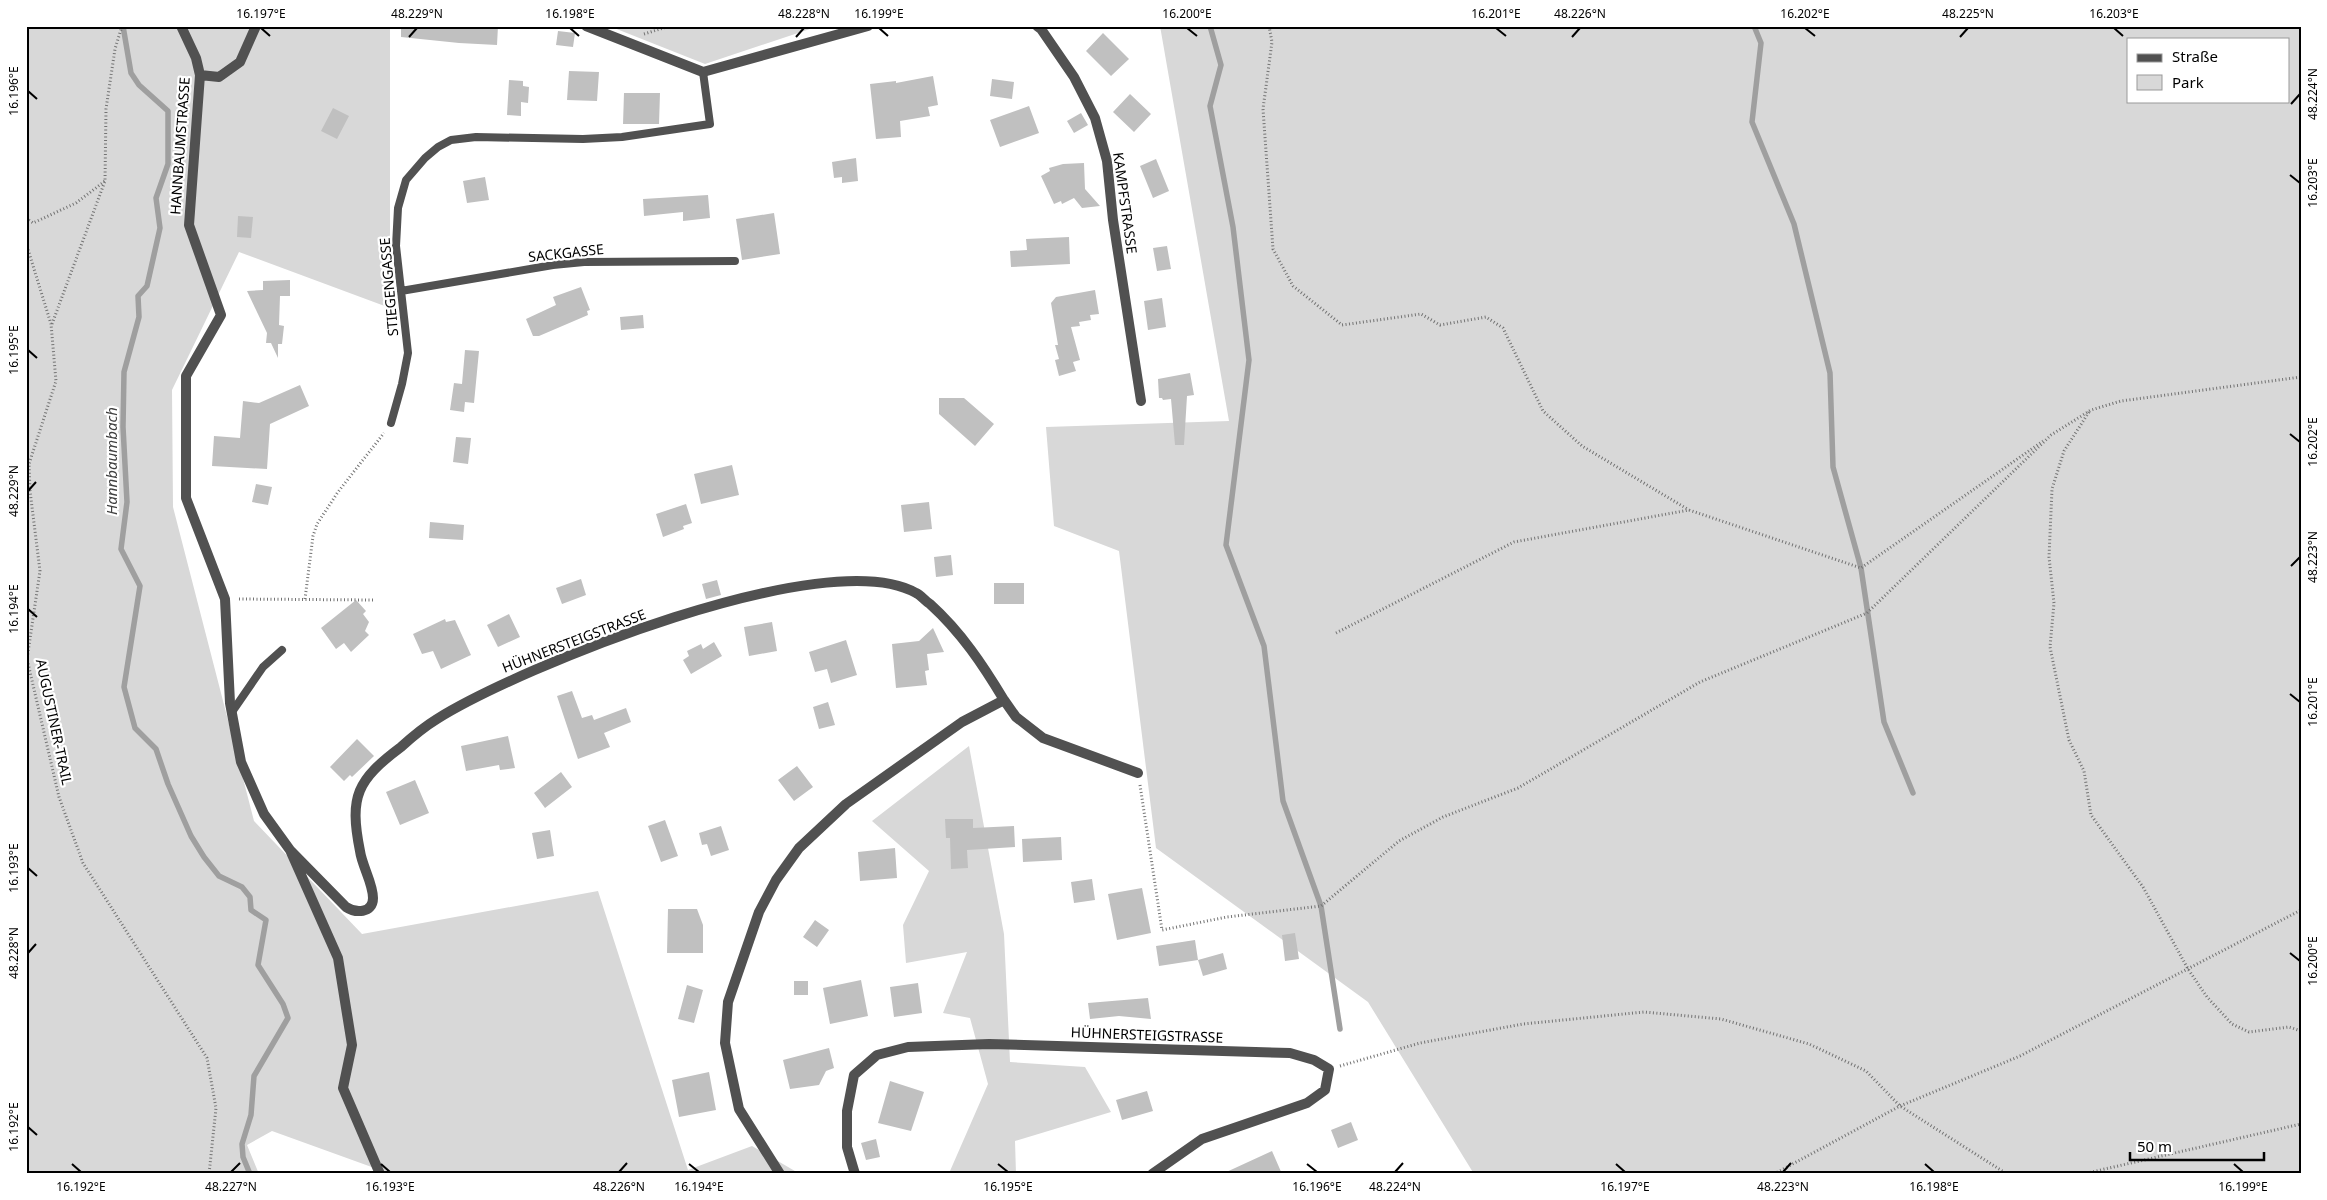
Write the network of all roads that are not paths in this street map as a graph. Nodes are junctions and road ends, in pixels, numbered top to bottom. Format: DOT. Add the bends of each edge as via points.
graph roads {
  1 [pos="181,26"];
  2 [pos="256,26"];
  3 [pos="586,26"];
  4 [pos="868,26"];
  5 [pos="1037,26"];
  6 [pos="703,72"];
  7 [pos="200,74"];
  8 [pos="734,261"];
  9 [pos="401,291"];
  10 [pos="1141,402"];
  11 [pos="391,423"];
  12 [pos="282,650"];
  13 [pos="1004,700"];
  14 [pos="232,712"];
  15 [pos="1138,773"];
  16 [pos="290,850"];
  17 [pos="380,1174"];
  18 [pos="780,1174"];
  19 [pos="855,1174"];
  20 [pos="1152,1174"];
  1 -- 7 [label="street, HANNBAUMSTRASSE"];
  2 -- 7 [label="street" via="240,62 219,77"];
  3 -- 6 [label="street"];
  4 -- 6 [label="street"];
  5 -- 10 [label="street, KAMPFSTRASSE" via="1074,77 1095,118 1107,161"];
  6 -- 9 [label="lane, STIEGENGASSE" via="710,124 622,137 476,137 451,140 438,147 412,172 402,191 396,246"];
  7 -- 14 [label="street, HANNBAUMSTRASSE" via="189,225 221,315 186,376 186,498 226,599"];
  8 -- 9 [label="lane, SACKGASSE" via="584,262"];
  9 -- 11 [label="lane, STIEGENGASSE" via="408,354"];
  12 -- 14 [label="lane" via="263,667"];
  13 -- 15 [label="street, HÜHNERSTEIGSTRASSE" via="1016,717 1043,738"];
  13 -- 16 [label="street, HÜHNERSTEIGSTRASSE" via="979,659 949,621 916,593 884,582 831,582 750,596 566,656 505,682 435,720 384,759 363,784 355,808 360,855 373,897 371,905 364,911 354,912 346,907"];
  13 -- 18 [label="street" via="962,722 846,804 799,848 776,880 759,912 728,1002 725,1043 739,1109"];
  14 -- 16 [label="street, HANNBAUMSTRASSE" via="241,762 264,814"];
  16 -- 17 [label="street, HANNBAUMSTRASSE" via="338,958 352,1045 343,1088"];
  19 -- 20 [label="street, HÜHNERSTEIGSTRASSE" via="847,1147 847,1111 854,1075 877,1055 908,1047 989,1044 1290,1053 1314,1060 1329,1069 1325,1090 1306,1103 1202,1140"];
}
